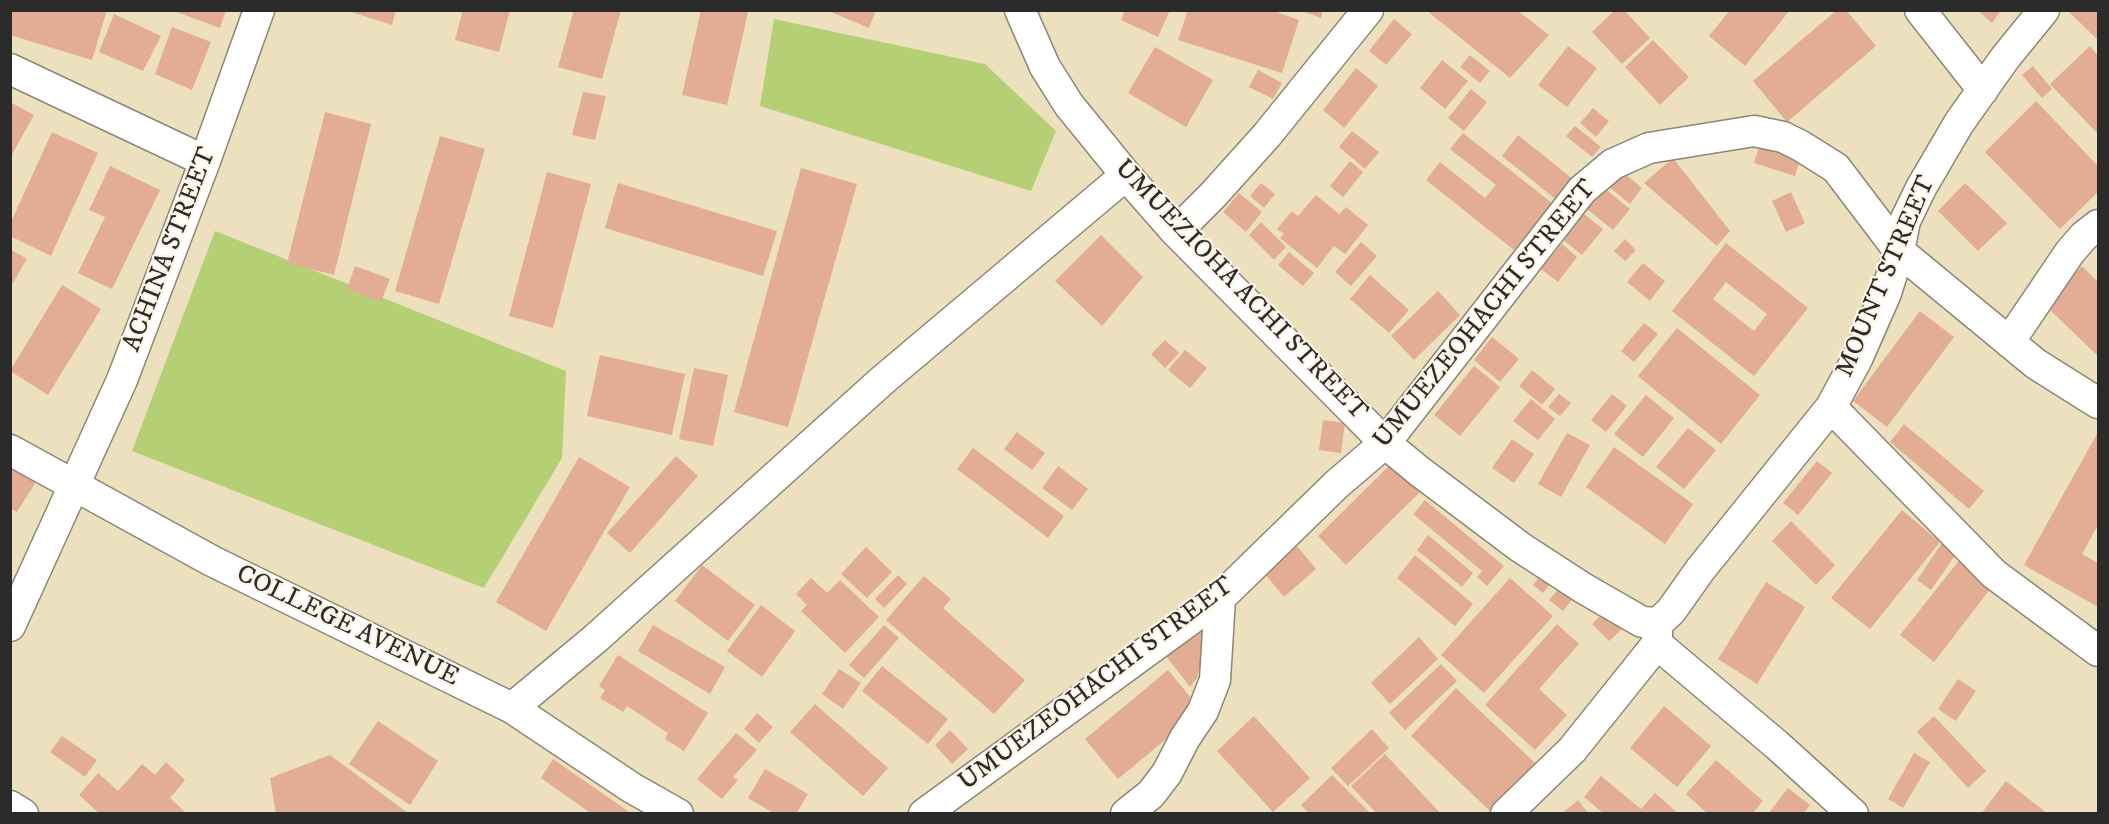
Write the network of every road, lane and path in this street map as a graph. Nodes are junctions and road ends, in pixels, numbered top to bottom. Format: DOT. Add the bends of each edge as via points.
graph roads {
  1 [pos="259,10"];
  2 [pos="1020,10"];
  3 [pos="1368,10"];
  4 [pos="1920,10"];
  5 [pos="2044,10"];
  6 [pos="10,69"];
  7 [pos="1983,90"];
  8 [pos="205,161"];
  9 [pos="1126,176"];
  10 [pos="2098,225"];
  11 [pos="1176,232"];
  12 [pos="1899,251"];
  13 [pos="2009,342"];
  14 [pos="2098,403"];
  15 [pos="1831,407"];
  16 [pos="1385,443"];
  17 [pos="10,450"];
  18 [pos="75,485"];
  19 [pos="1220,598"];
  20 [pos="10,626"];
  21 [pos="1657,634"];
  22 [pos="2098,651"];
  23 [pos="512,708"];
  24 [pos="10,806"];
  25 [pos="22,813"];
  26 [pos="678,813"];
  27 [pos="924,813"];
  28 [pos="1126,813"];
  29 [pos="1506,813"];
  30 [pos="1853,813"];
  1 -- 8 [label="street, ACHINA STREET"];
  2 -- 9 [label="street, UMUEZIOHA ACHI STREET" via="1045,67 1069,105"];
  3 -- 11 [label="street" via="1267,135"];
  4 -- 7 [label="street"];
  5 -- 7 [label="street, MOUNT STREET"];
  6 -- 8 [label="street"];
  7 -- 12 [label="street, MOUNT STREET" via="1911,206"];
  8 -- 18 [label="street, ACHINA STREET" via="122,380"];
  9 -- 11 [label="street, UMUEZIOHA ACHI STREET"];
  9 -- 23 [label="street" via="884,379 595,639"];
  10 -- 13 [label="street" via="2070,252"];
  11 -- 16 [label="street, UMUEZIOHA ACHI STREET"];
  12 -- 13 [label="street, UMUEZEOHACHI STREET"];
  12 -- 15 [label="street, MOUNT STREET" via="1886,293"];
  12 -- 16 [label="street, UMUEZEOHACHI STREET" via="1836,168 1783,137 1754,130 1649,148 1613,164 1582,190"];
  13 -- 14 [label="street, UMUEZEOHACHI STREET"];
  15 -- 21 [label="street, MOUNT STREET" via="1700,570"];
  15 -- 22 [label="street" via="1994,574"];
  16 -- 19 [label="street, UMUEZEOHACHI STREET"];
  16 -- 21 [label="street, UMUEZIOHA ACHI STREET" via="1521,547"];
  17 -- 18 [label="street, COLLEGE AVENUE"];
  18 -- 20 [label="street, ACHINA STREET"];
  18 -- 23 [label="street, COLLEGE AVENUE" via="212,561"];
  19 -- 27 [label="street, UMUEZEOHACHI STREET"];
  19 -- 28 [label="street" via="1215,680 1203,711 1167,773 1150,794"];
  21 -- 29 [label="street, MOUNT STREET" via="1572,750"];
  21 -- 30 [label="street"];
  23 -- 26 [label="street, COLLEGE AVENUE" via="632,788"];
  24 -- 25 [label="street"];
}
